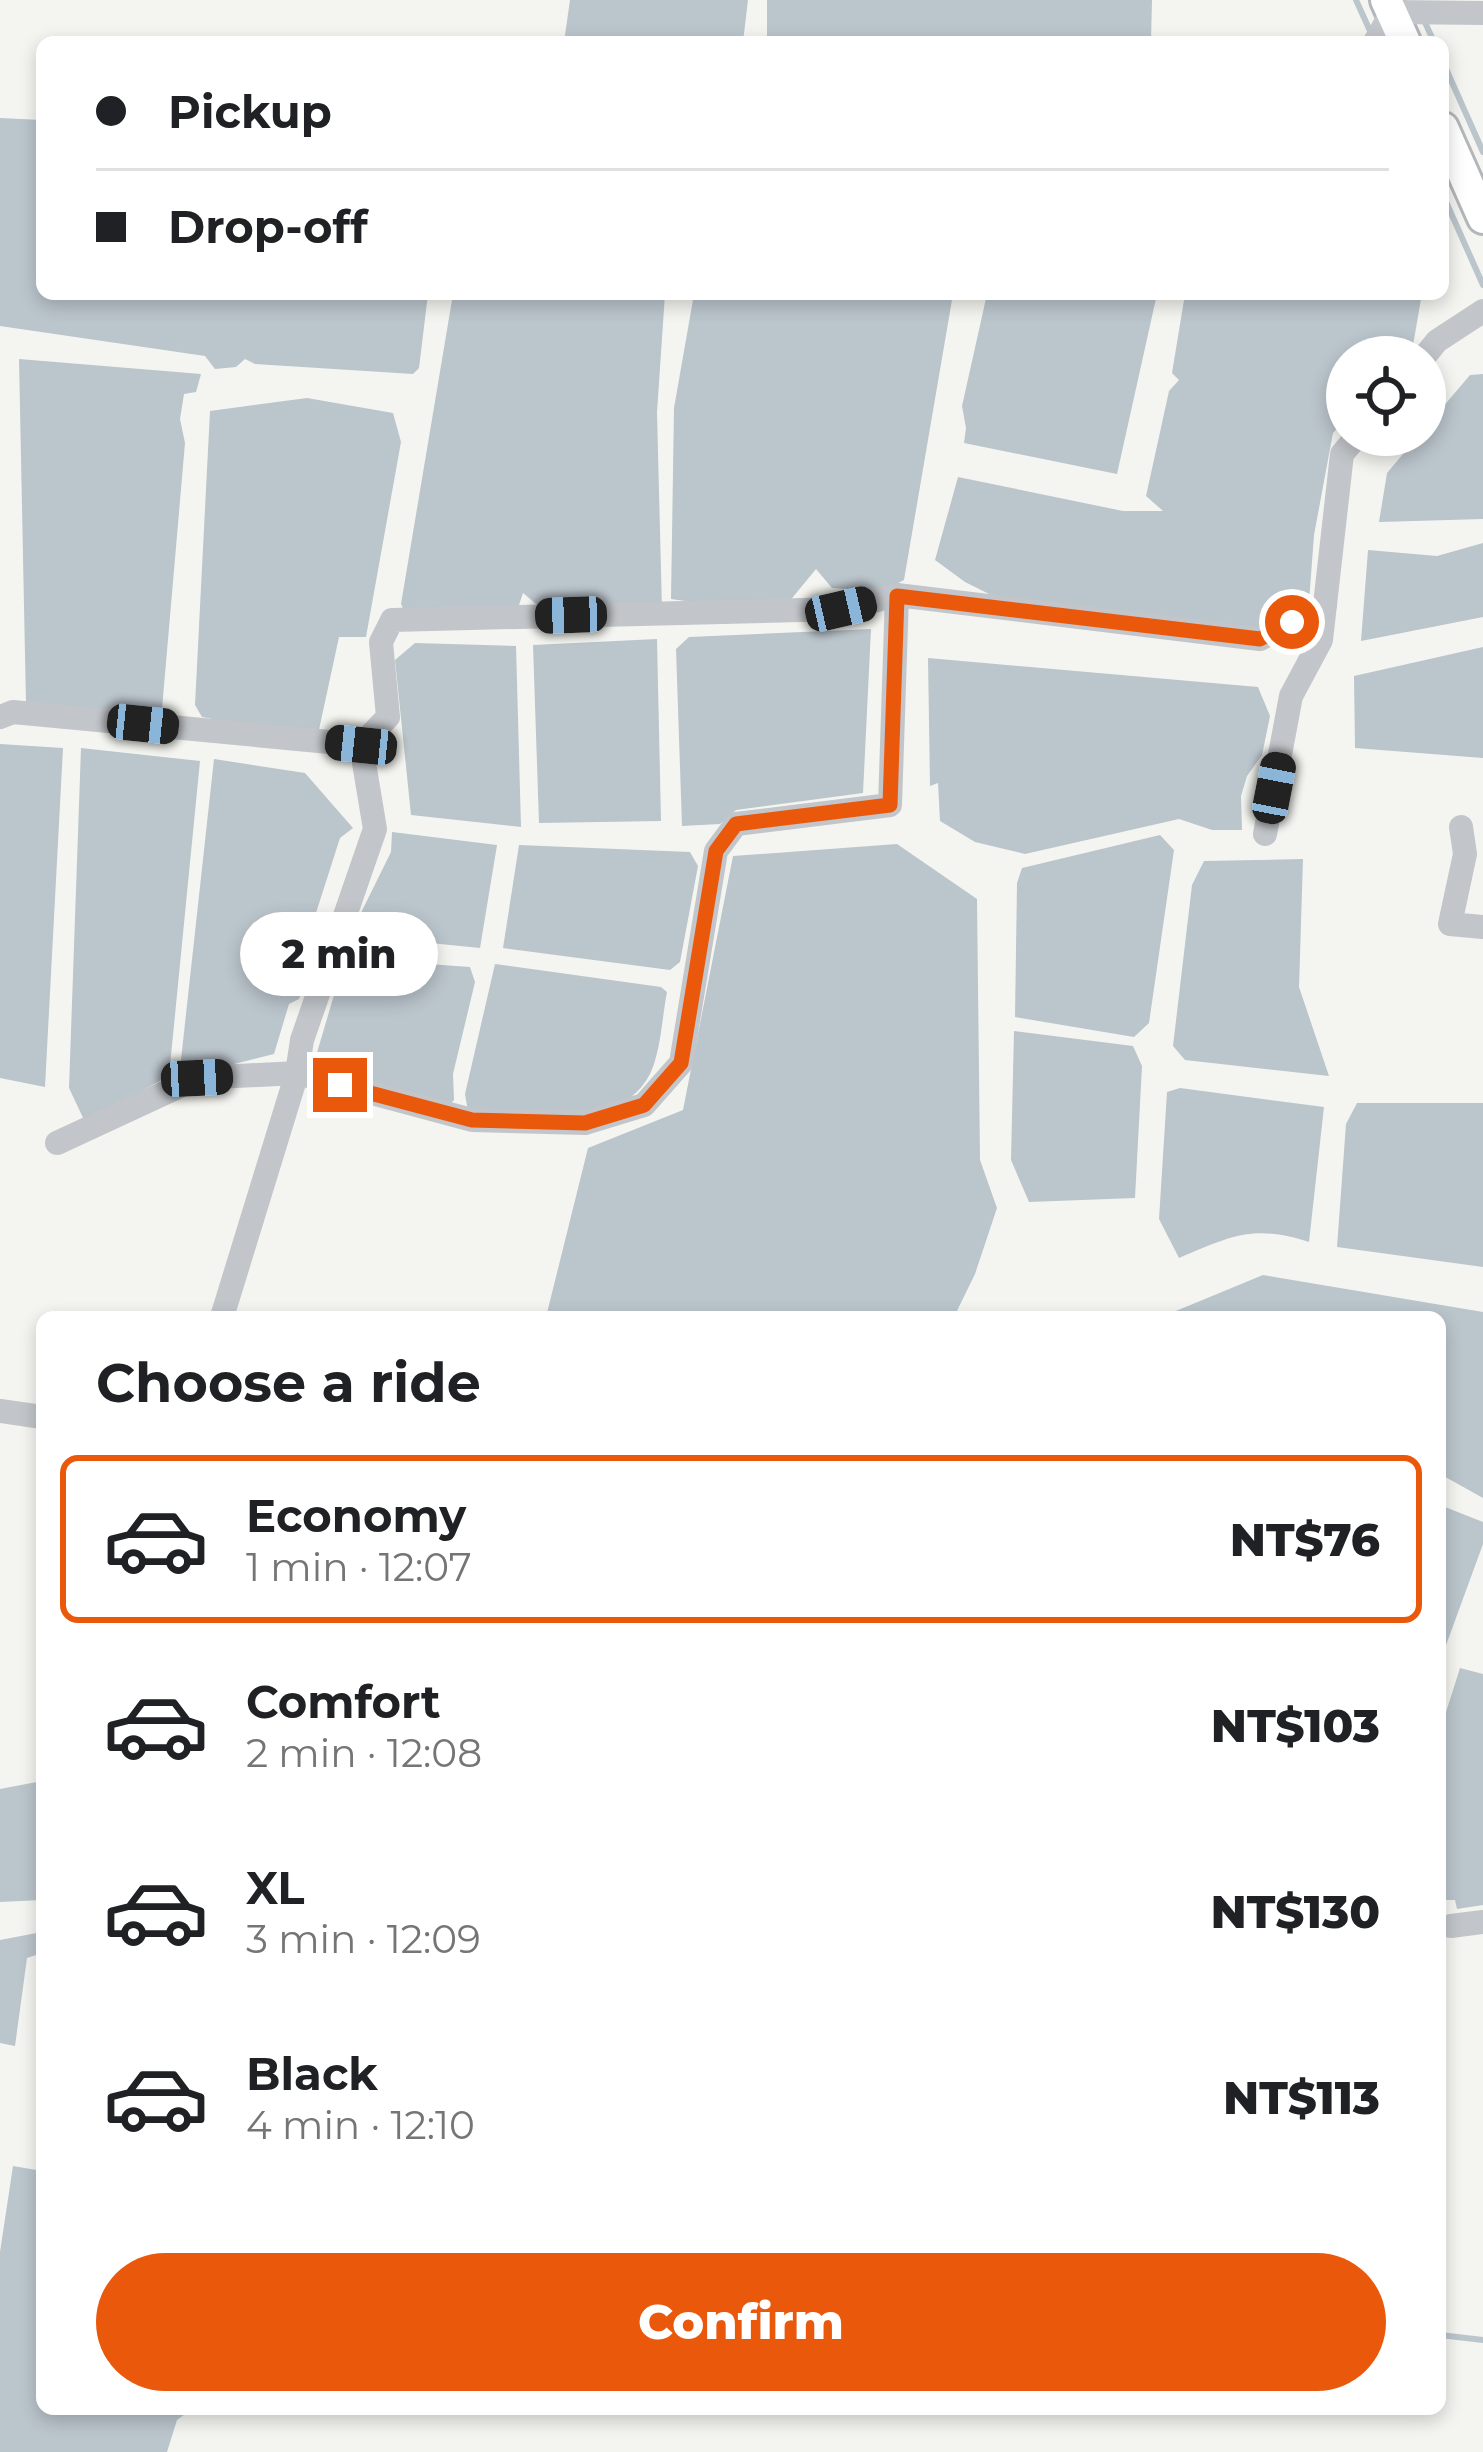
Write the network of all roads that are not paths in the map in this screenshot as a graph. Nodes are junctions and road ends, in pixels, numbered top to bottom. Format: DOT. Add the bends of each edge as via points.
graph roads {
  1 [pos="1389,6"];
  2 [pos="1483,13"];
  3 [pos="1377,36"];
  4 [pos="1402,36"];
  5 [pos="1449,142"];
  6 [pos="1483,218"];
  7 [pos="1483,310"];
  8 [pos="1444,336"];
  9 [pos="1342,456"];
  10 [pos="897,596"];
  11 [pos="1325,605"];
  12 [pos="0,717"];
  13 [pos="361,745"];
  14 [pos="1461,827"];
  15 [pos="1265,834"];
  16 [pos="1483,927"];
  17 [pos="297,1073"];
  18 [pos="57,1143"];
  19 [pos="224,1311"];
  20 [pos="0,1412"];
  21 [pos="36,1416"];
  22 [pos="1483,1922"];
  23 [pos="1451,1926"];
  1 -- 2 [label="street"];
  1 -- 3 [label="street"];
  1 -- 4 [label="main road"];
  5 -- 6 [label="main road"];
  7 -- 8 [label="street"];
  9 -- 11 [label="street"];
  10 -- 11 [label="street" via="1260,639"];
  10 -- 13 [label="street" via="841,609 392,620 381,642 388,717"];
  10 -- 17 [label="street" via="890,805 736,824 716,851 681,1063 644,1105 585,1123 472,1120"];
  11 -- 15 [label="street" via="1321,640 1291,695"];
  12 -- 13 [label="street"];
  13 -- 17 [label="street" via="375,829"];
  14 -- 16 [label="street" via="1465,854 1450,924"];
  17 -- 18 [label="street" via="197,1078"];
  17 -- 19 [label="street"];
  20 -- 21 [label="street"];
  22 -- 23 [label="street"];
}
